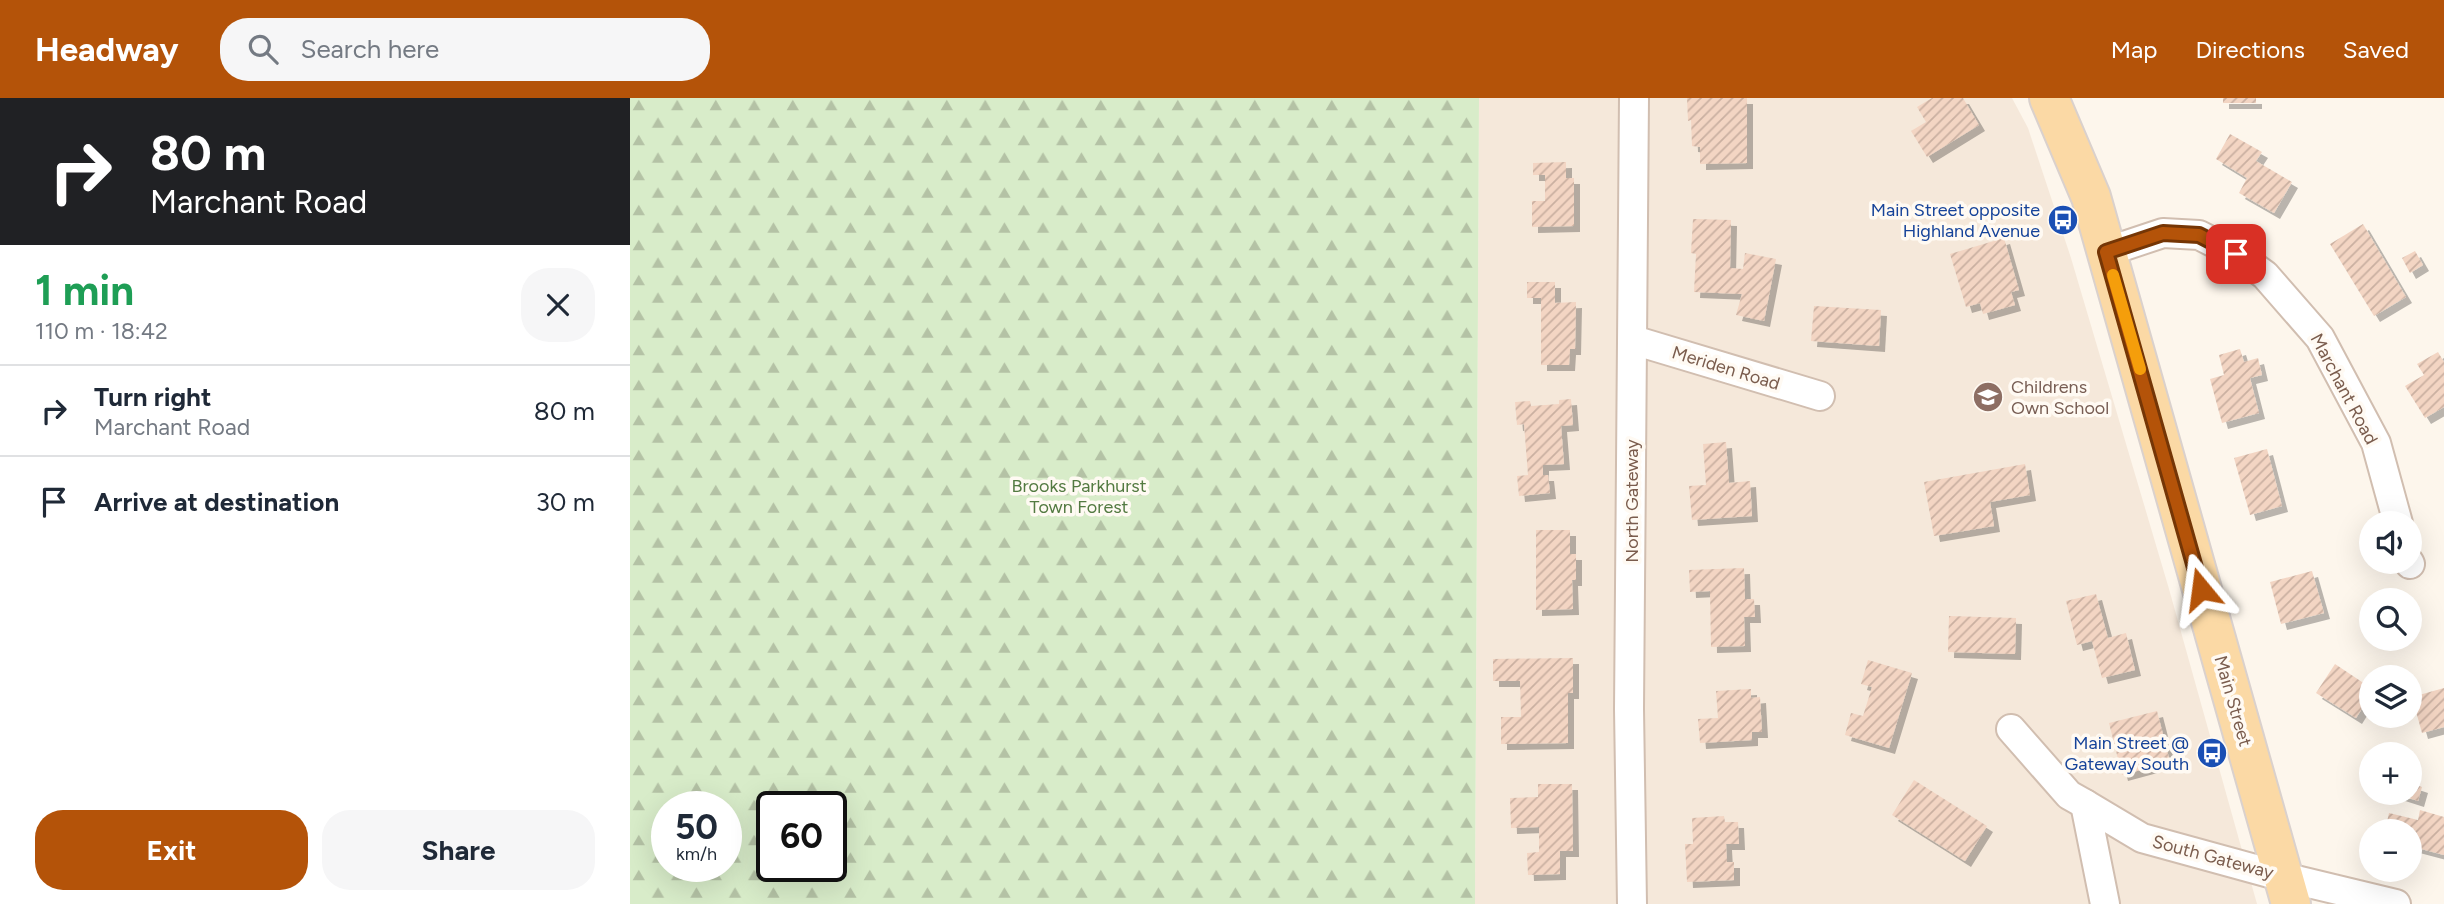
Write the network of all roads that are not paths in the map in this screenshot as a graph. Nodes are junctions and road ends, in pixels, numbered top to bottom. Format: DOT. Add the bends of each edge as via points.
graph roads {
  1 [pos="1634,98"];
  2 [pos="2049,98"];
  3 [pos="2106,252"];
  4 [pos="1633,340"];
  5 [pos="1820,397"];
  6 [pos="2395,511"];
  7 [pos="2011,729"];
  8 [pos="2085,804"];
  9 [pos="2287,891"];
  10 [pos="1632,904"];
  11 [pos="2105,904"];
  12 [pos="2396,904"];
  1 -- 4 [label="street, North Gateway"];
  2 -- 3 [label="main road, Main Street" via="2091,197"];
  3 -- 6 [label="street, Marchant Road" via="2163,233 2199,235 2265,275 2320,338 2375,443"];
  3 -- 9 [label="main road, Main Street"];
  4 -- 5 [label="street, Meriden Road"];
  4 -- 10 [label="street, North Gateway"];
  7 -- 8 [label="street, South Gateway" via="2069,795"];
  8 -- 9 [label="street, South Gateway" via="2142,838"];
  8 -- 11 [label="street"];
  9 -- 12 [label="street, South Gateway"];
}
